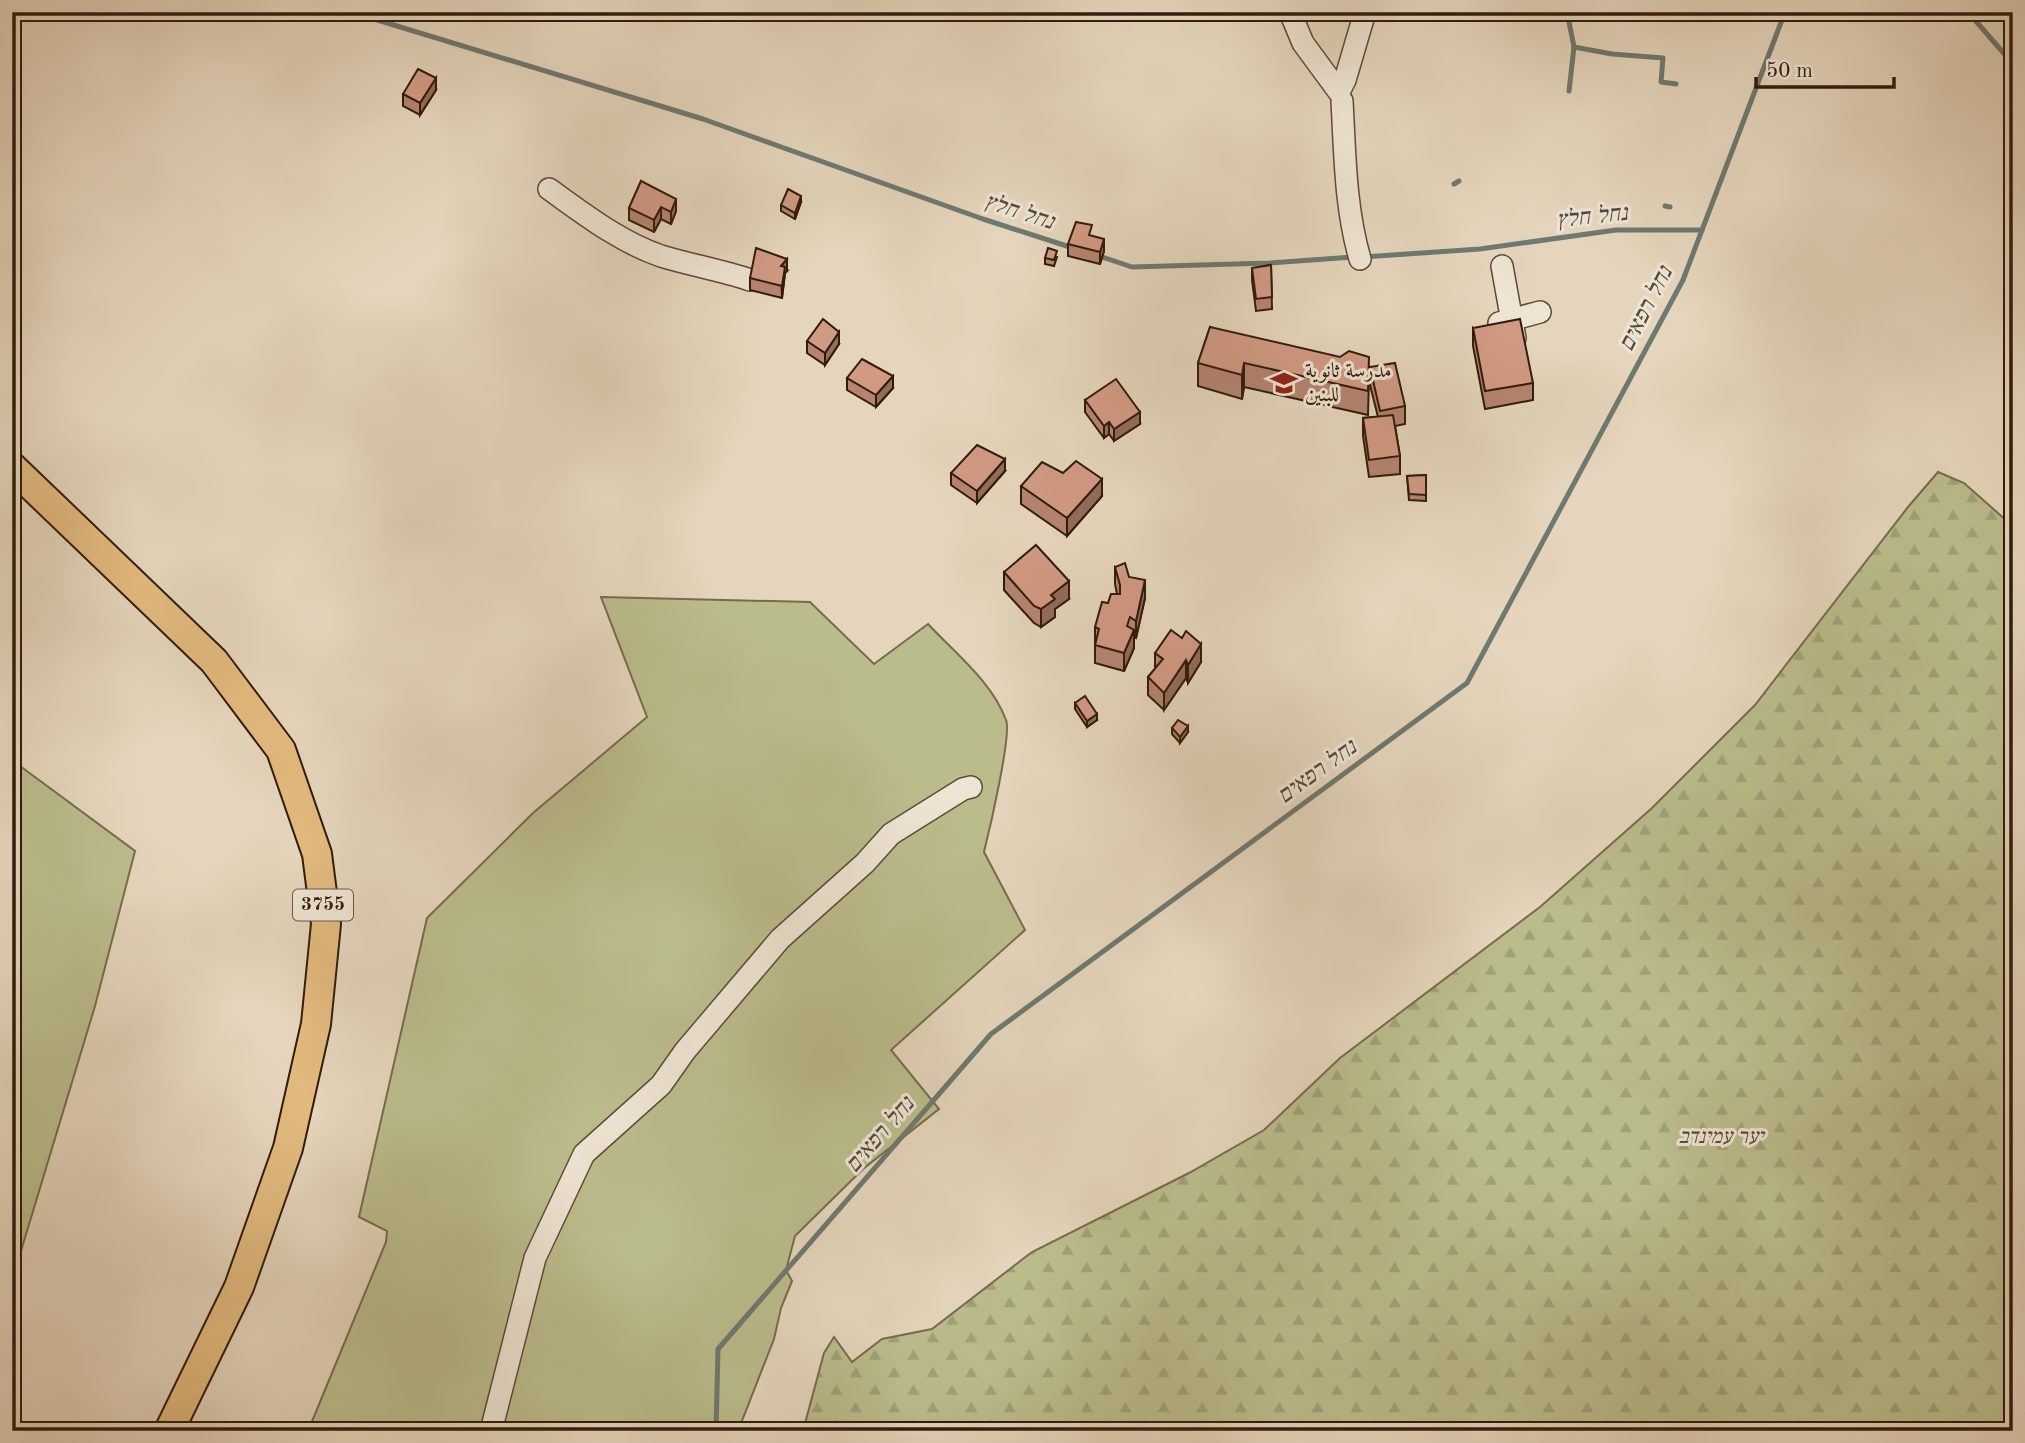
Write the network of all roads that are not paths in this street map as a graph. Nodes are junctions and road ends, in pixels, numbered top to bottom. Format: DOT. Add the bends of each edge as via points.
graph roads {
  1 [pos="1290,12"];
  2 [pos="1364,12"];
  3 [pos="1342,101"];
  4 [pos="549,189"];
  5 [pos="1360,259"];
  6 [pos="1502,266"];
  7 [pos="750,281"];
  8 [pos="1540,312"];
  9 [pos="1486,327"];
  10 [pos="1513,329"];
  11 [pos="12,467"];
  12 [pos="971,787"];
  13 [pos="169,1431"];
  14 [pos="491,1431"];
  1 -- 2 [label="street" via="1303,43 1339,92"];
  3 -- 5 [label="street" via="1345,180"];
  4 -- 7 [label="street" via="630,243"];
  6 -- 10 [label="street"];
  8 -- 10 [label="street"];
  9 -- 10 [label="street"];
  11 -- 13 [label="main road, 3755" via="214,661 281,750 317,854 326,924 317,1024 288,1148 239,1287"];
  12 -- 14 [label="street" via="891,834 813,907 780,939 661,1085 584,1154 535,1258"];
}
